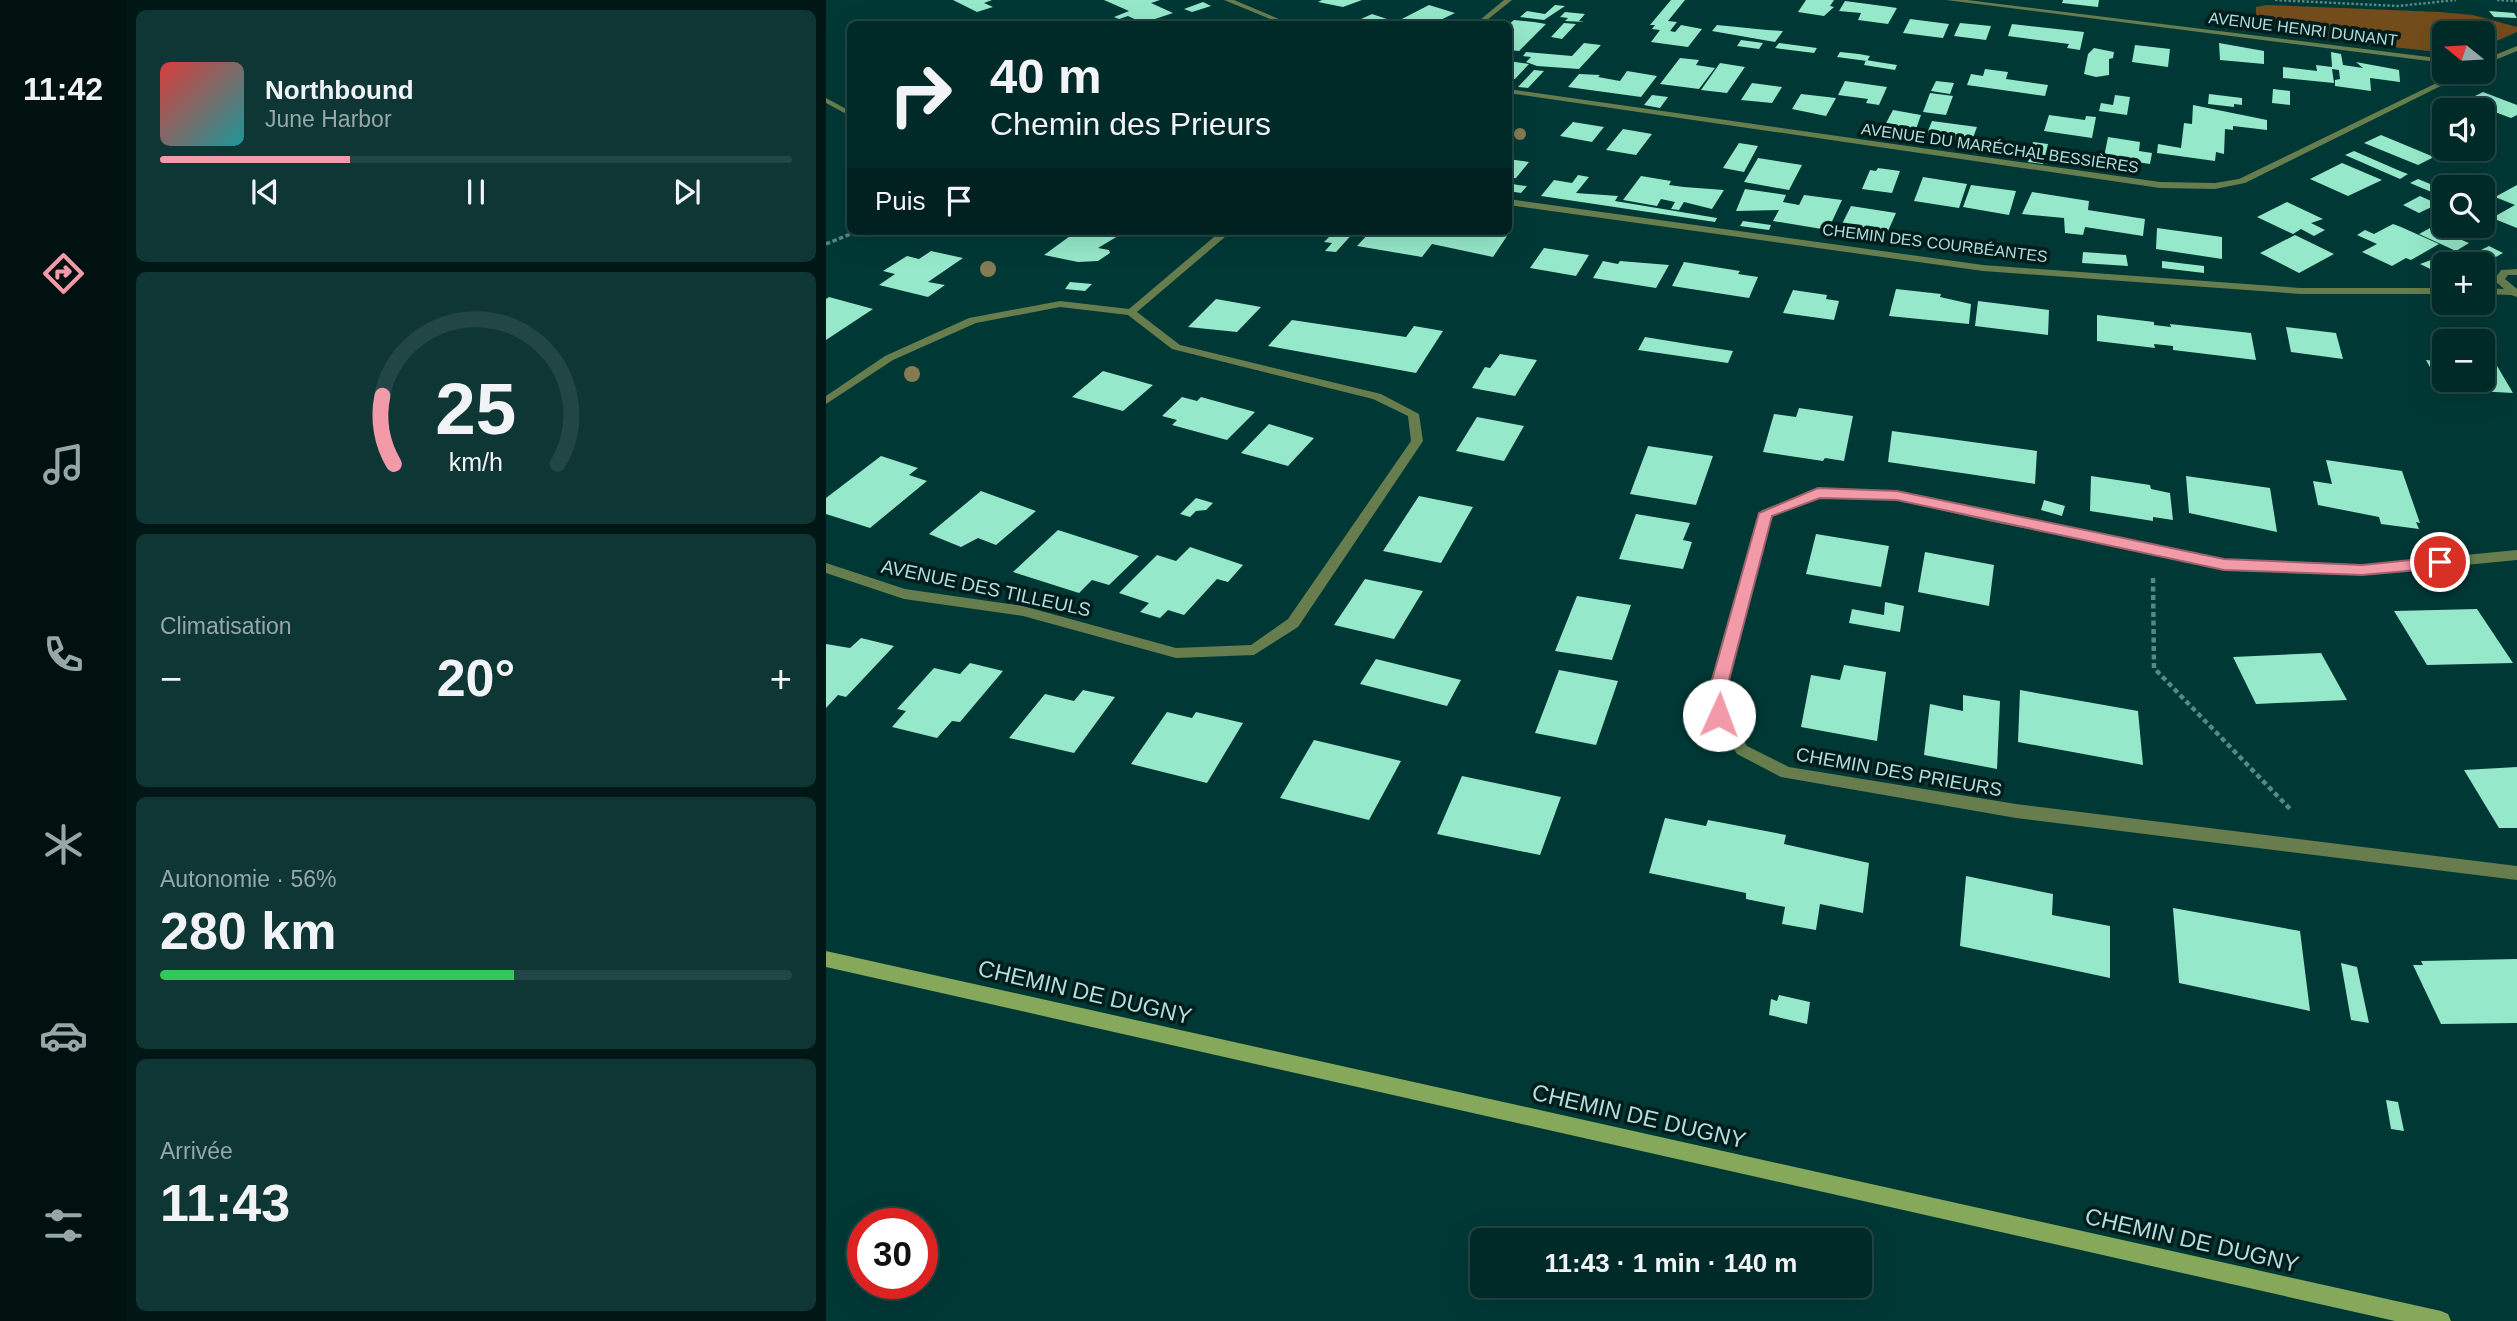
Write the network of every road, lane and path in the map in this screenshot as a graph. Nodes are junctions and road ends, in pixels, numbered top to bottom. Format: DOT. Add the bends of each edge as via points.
graph roads {
  1 [pos="1228,0"];
  2 [pos="1508,0"];
  3 [pos="1950,0"];
  4 [pos="2276,0"];
  5 [pos="2456,0"];
  6 [pos="2497,0"];
  7 [pos="2507,0"];
  8 [pos="2517,1"];
  9 [pos="1280,21"];
  10 [pos="1482,21"];
  11 [pos="2517,48"];
  12 [pos="2496,57"];
  13 [pos="2432,59"];
  14 [pos="2440,84"];
  15 [pos="1512,92"];
  16 [pos="826,100"];
  17 [pos="847,112"];
  18 [pos="1512,203"];
  19 [pos="848,235"];
  20 [pos="1222,235"];
  21 [pos="826,244"];
  22 [pos="2517,271"];
  23 [pos="2432,291"];
  24 [pos="2495,292"];
  25 [pos="2514,293"];
  26 [pos="1131,312"];
  27 [pos="826,401"];
  28 [pos="2152,550"];
  29 [pos="2517,555"];
  30 [pos="826,569"];
  31 [pos="2329,849"];
  32 [pos="2517,873"];
  33 [pos="826,959"];
  34 [pos="2441,1321"];
  1 -- 9 [label="street"];
  2 -- 10 [label="street"];
  3 -- 13 [label="street, AVENUE HENRI DUNANT"];
  4 -- 5 [label="path" via="2398,6"];
  6 -- 7 [label="path"];
  7 -- 8 [label="path"];
  11 -- 12 [label="street"];
  14 -- 15 [label="street, AVENUE DU MARÉCHAL BESSIÈRES" via="2242,181 2215,187 2160,185"];
  16 -- 17 [label="street"];
  18 -- 23 [label="street, CHEMIN DES COURBÉANTES" via="1983,268 2301,291"];
  19 -- 21 [label="path"];
  20 -- 26 [label="street"];
  22 -- 25 [label="street" via="2505,272 2499,280"];
  24 -- 25 [label="street"];
  26 -- 27 [label="street" via="1060,304 973,320 889,358"];
  26 -- 30 [label="street, AVENUE DES TILLEULS" via="1176,347 1377,397 1413,414 1417,441 1293,623 1254,650 1176,653 1023,611 904,594"];
  28 -- 29 [label="street, CHEMIN DES PRIEURS" via="2224,564 2362,570"];
  28 -- 31 [label="path" via="2154,668"];
  28 -- 31 [label="street, CHEMIN DES PRIEURS" via="1897,496 1818,493 1766,513 1720,680 1719,715 1742,750 1786,773 2016,811"];
  31 -- 32 [label="street, CHEMIN DES PRIEURS"];
  33 -- 34 [label="main road, CHEMIN DE DUGNY"];
}
